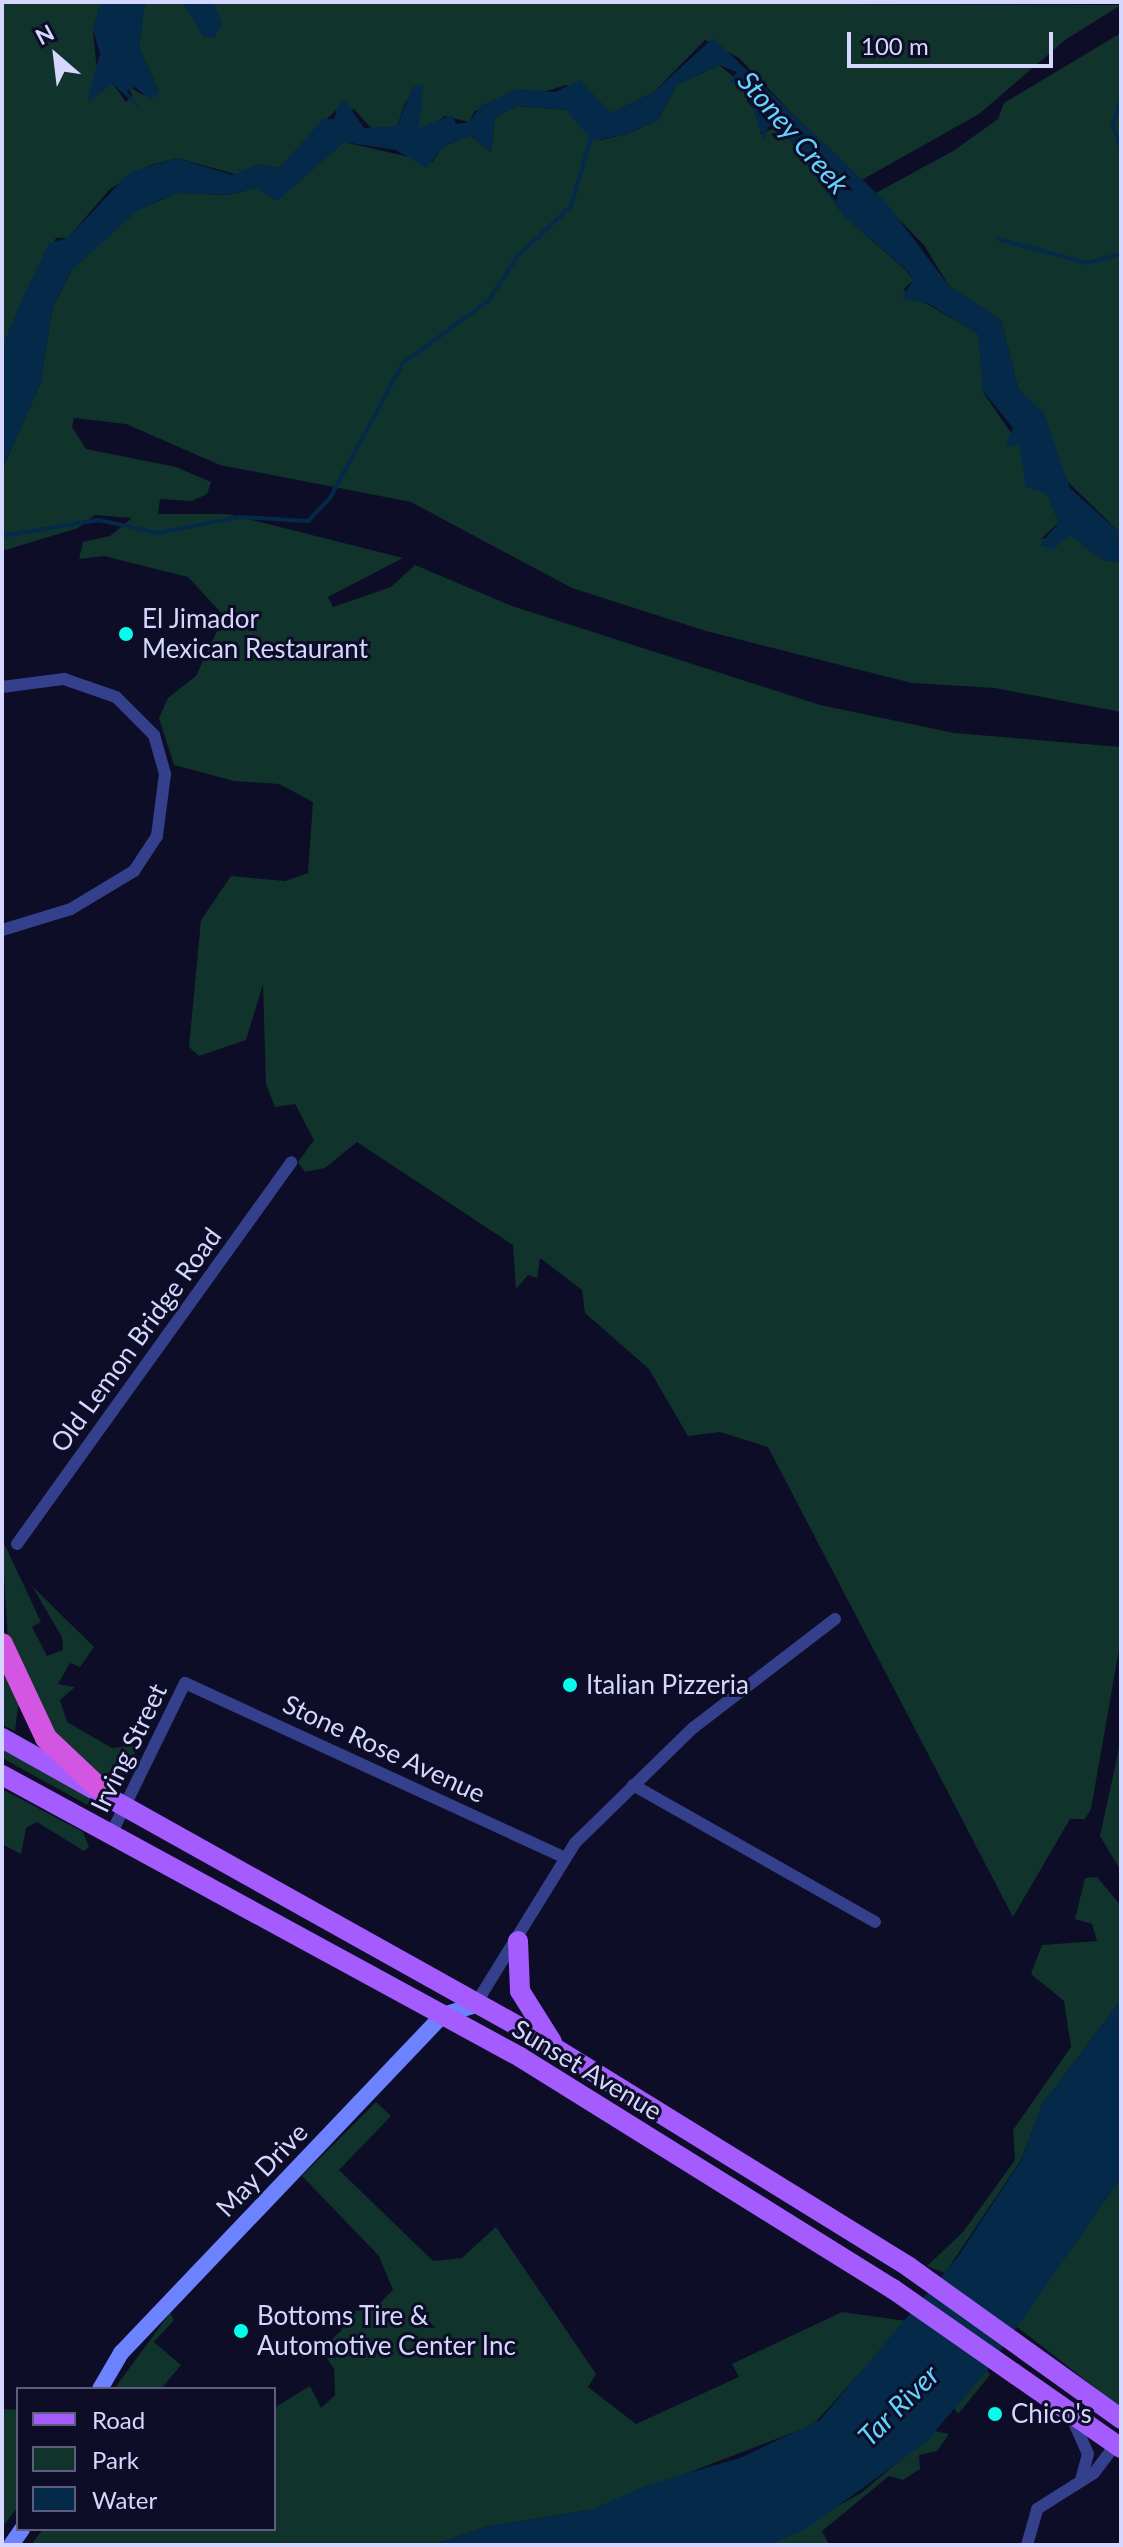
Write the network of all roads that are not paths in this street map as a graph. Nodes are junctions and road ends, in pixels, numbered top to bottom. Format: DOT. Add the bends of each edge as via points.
graph roads {
  1 [pos="2,687"];
  2 [pos="2,930"];
  3 [pos="291,1162"];
  4 [pos="17,1544"];
  5 [pos="835,1619"];
  6 [pos="2,1644"];
  7 [pos="185,1683"];
  8 [pos="2,1738"];
  9 [pos="2,1775"];
  10 [pos="633,1785"];
  11 [pos="98,1787"];
  12 [pos="125,1805"];
  13 [pos="112,1832"];
  14 [pos="563,1857"];
  15 [pos="875,1922"];
  16 [pos="518,1941"];
  17 [pos="475,2005"];
  18 [pos="443,2015"];
  19 [pos="559,2051"];
  20 [pos="101,2387"];
  21 [pos="1068,2412"];
  22 [pos="1121,2419"];
  23 [pos="1119,2443"];
  24 [pos="1081,2480"];
  25 [pos="1027,2545"];
  1 -- 2 [label="street" via="64,679 116,697 147,725 165,774 157,836 134,871 71,909"];
  3 -- 4 [label="street, Old Lemon Bridge Road"];
  5 -- 10 [label="street" via="693,1728"];
  6 -- 11 [label="highway" via="46,1738"];
  7 -- 12 [label="street, Irving Street"];
  7 -- 14 [label="street, Stone Rose Avenue"];
  8 -- 11 [label="main road, Sunset Avenue"];
  9 -- 13 [label="main road, Sunset Avenue"];
  10 -- 14 [label="street"];
  10 -- 15 [label="street"];
  11 -- 12 [label="main road, Sunset Avenue"];
  12 -- 13 [label="street, Irving Street"];
  12 -- 17 [label="main road, Sunset Avenue"];
  13 -- 18 [label="main road, Sunset Avenue"];
  14 -- 16 [label="street"];
  16 -- 17 [label="street"];
  16 -- 19 [label="main road" via="520,1991"];
  17 -- 18 [label="main road, May Drive"];
  17 -- 19 [label="main road, Sunset Avenue"];
  18 -- 20 [label="main road, May Drive" via="121,2353"];
  18 -- 21 [label="main road, Sunset Avenue" via="893,2289"];
  19 -- 22 [label="main road, Sunset Avenue" via="909,2267"];
  21 -- 23 [label="main road, Sunset Avenue"];
  21 -- 24 [label="street" via="1088,2454"];
  23 -- 24 [label="street"];
  24 -- 25 [label="street" via="1037,2509"];
}
